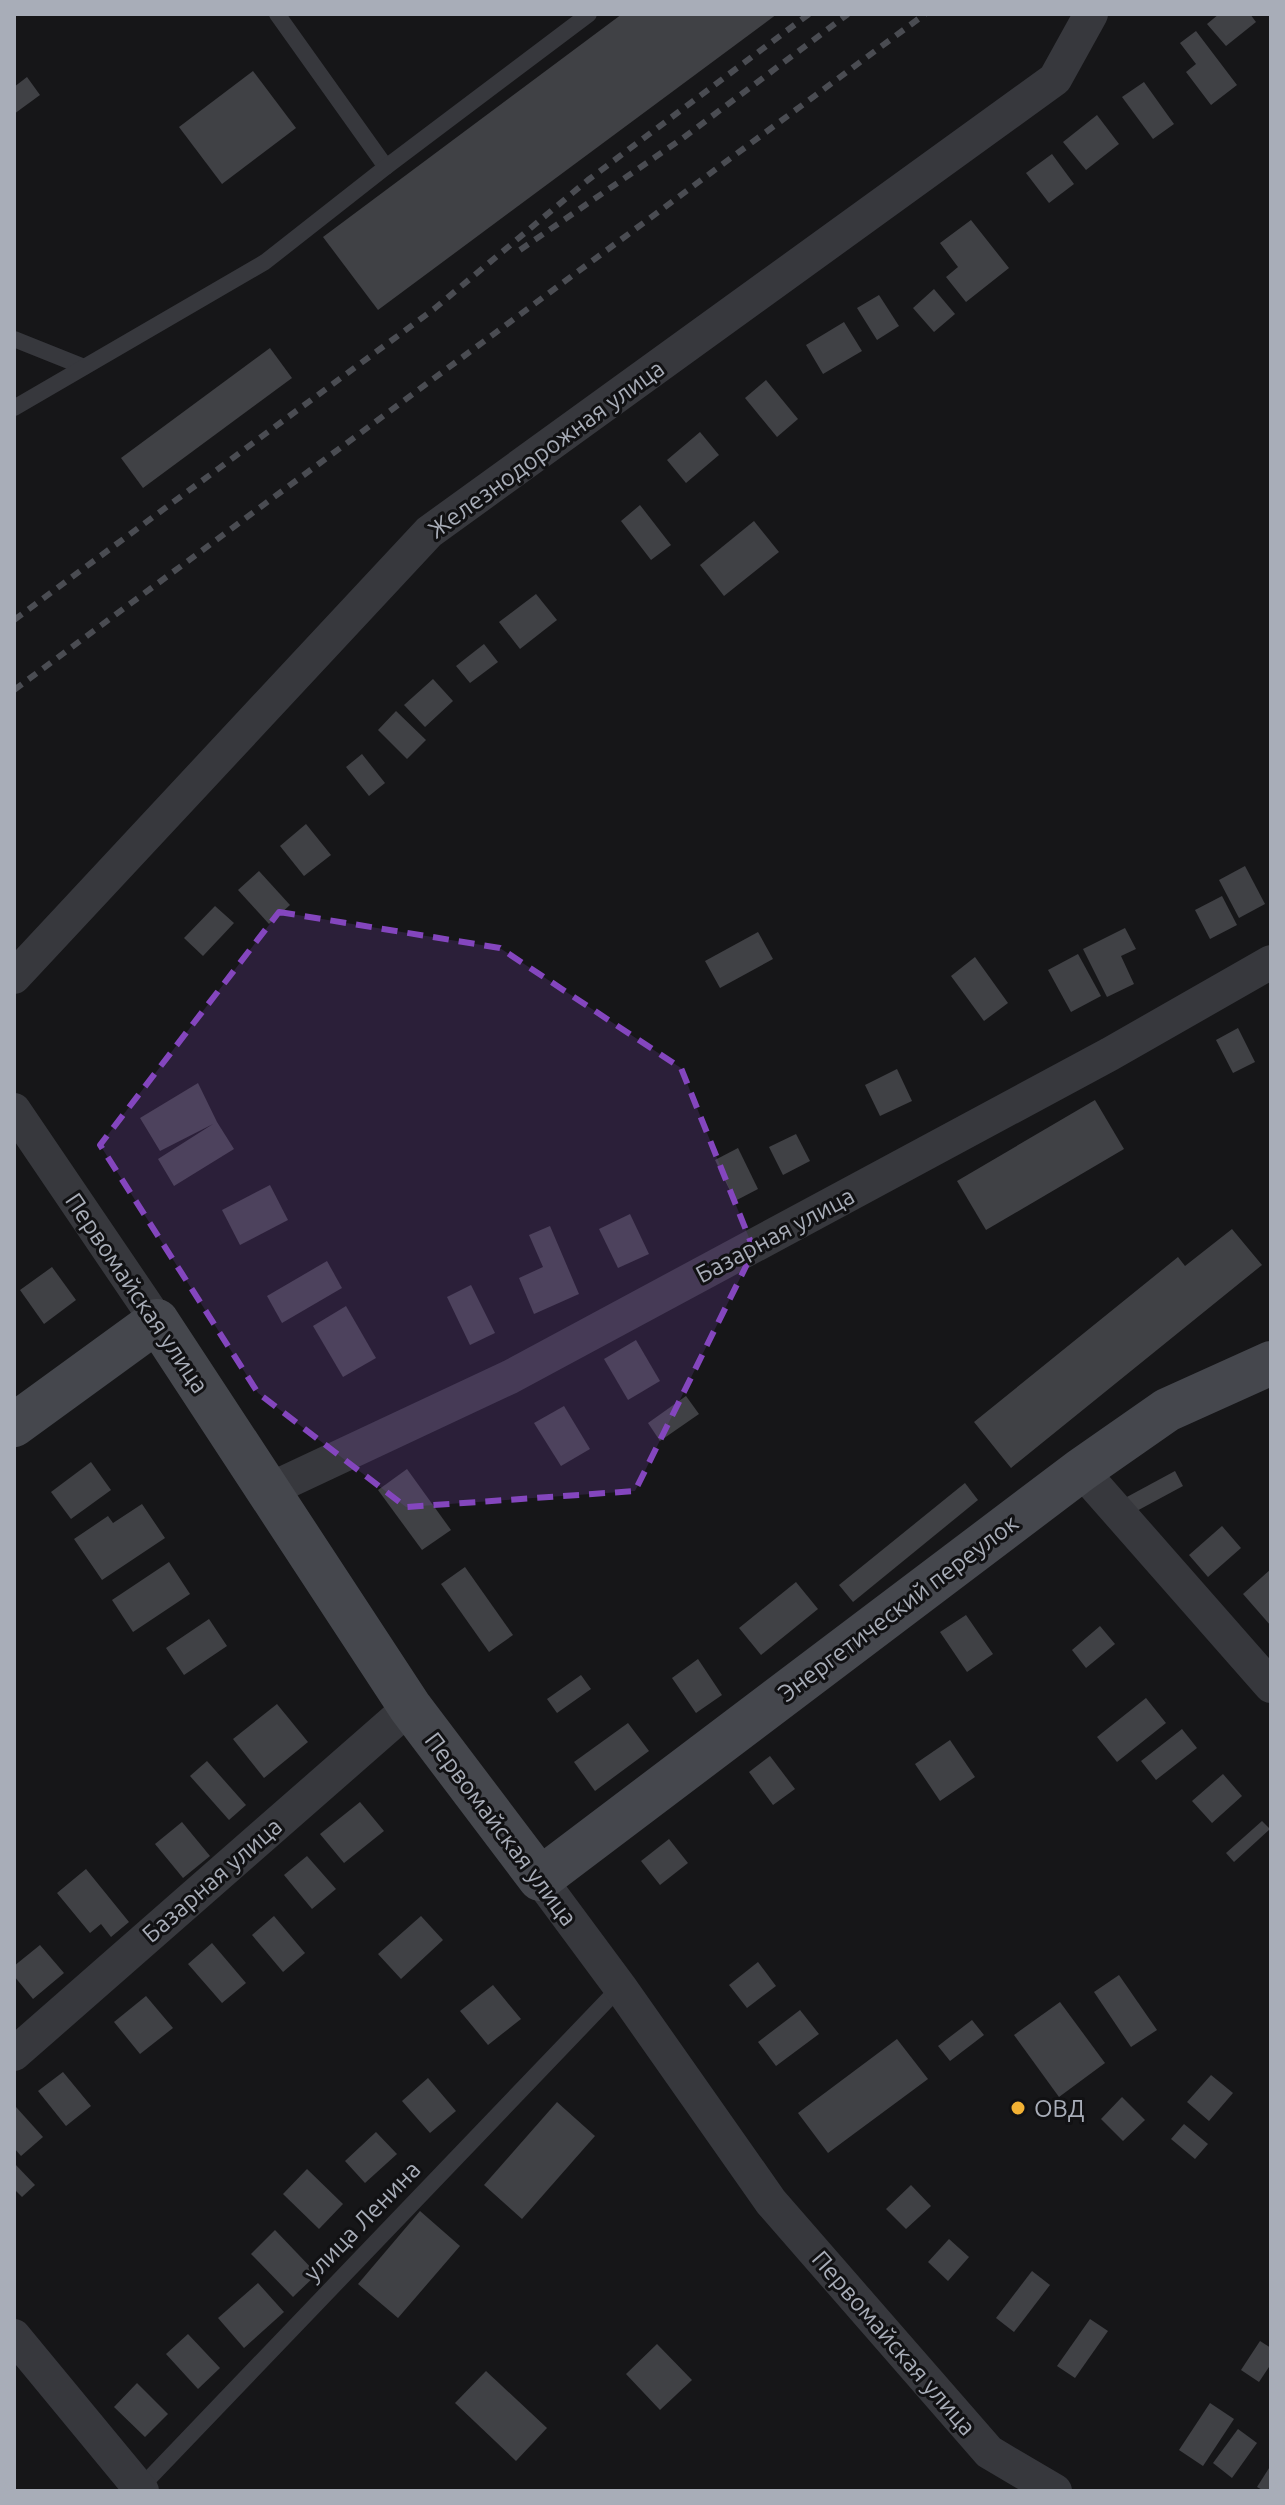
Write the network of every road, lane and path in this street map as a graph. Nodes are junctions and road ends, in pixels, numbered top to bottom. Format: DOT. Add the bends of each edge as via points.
graph roads {
  1 [pos="277,14"];
  2 [pos="589,14"];
  3 [pos="1091,14"];
  4 [pos="386,167"];
  5 [pos="14,339"];
  6 [pos="84,367"];
  7 [pos="14,408"];
  8 [pos="1271,962"];
  9 [pos="14,977"];
  10 [pos="14,1110"];
  11 [pos="157,1321"];
  12 [pos="1271,1363"];
  13 [pos="14,1425"];
  14 [pos="1081,1470"];
  15 [pos="269,1490"];
  16 [pos="1271,1686"];
  17 [pos="410,1707"];
  18 [pos="540,1879"];
  19 [pos="620,1987"];
  20 [pos="14,2054"];
  21 [pos="14,2336"];
  22 [pos="141,2490"];
  23 [pos="1055,2491"];
  1 -- 4 [label="lane"];
  2 -- 4 [label="lane"];
  3 -- 9 [label="street, Железнодорожная улица" via="1055,79 429,532"];
  4 -- 6 [label="lane" via="265,262"];
  5 -- 6 [label="lane"];
  6 -- 7 [label="lane"];
  8 -- 15 [label="street, Базарная улица" via="510,1377"];
  10 -- 11 [label="street, Первомайская улица"];
  11 -- 13 [label="street"];
  11 -- 15 [label="street, Первомайская улица"];
  12 -- 14 [label="street, Энергетический переулок" via="1167,1410"];
  14 -- 16 [label="street"];
  14 -- 18 [label="street, Энергетический переулок"];
  15 -- 17 [label="street, Первомайская улица"];
  17 -- 18 [label="street, Первомайская улица"];
  17 -- 20 [label="street, Базарная улица"];
  18 -- 19 [label="street, Первомайская улица"];
  19 -- 22 [label="lane, улица Ленина"];
  19 -- 23 [label="street, Первомайская улица" via="771,2202 989,2452"];
  21 -- 22 [label="street"];
}
